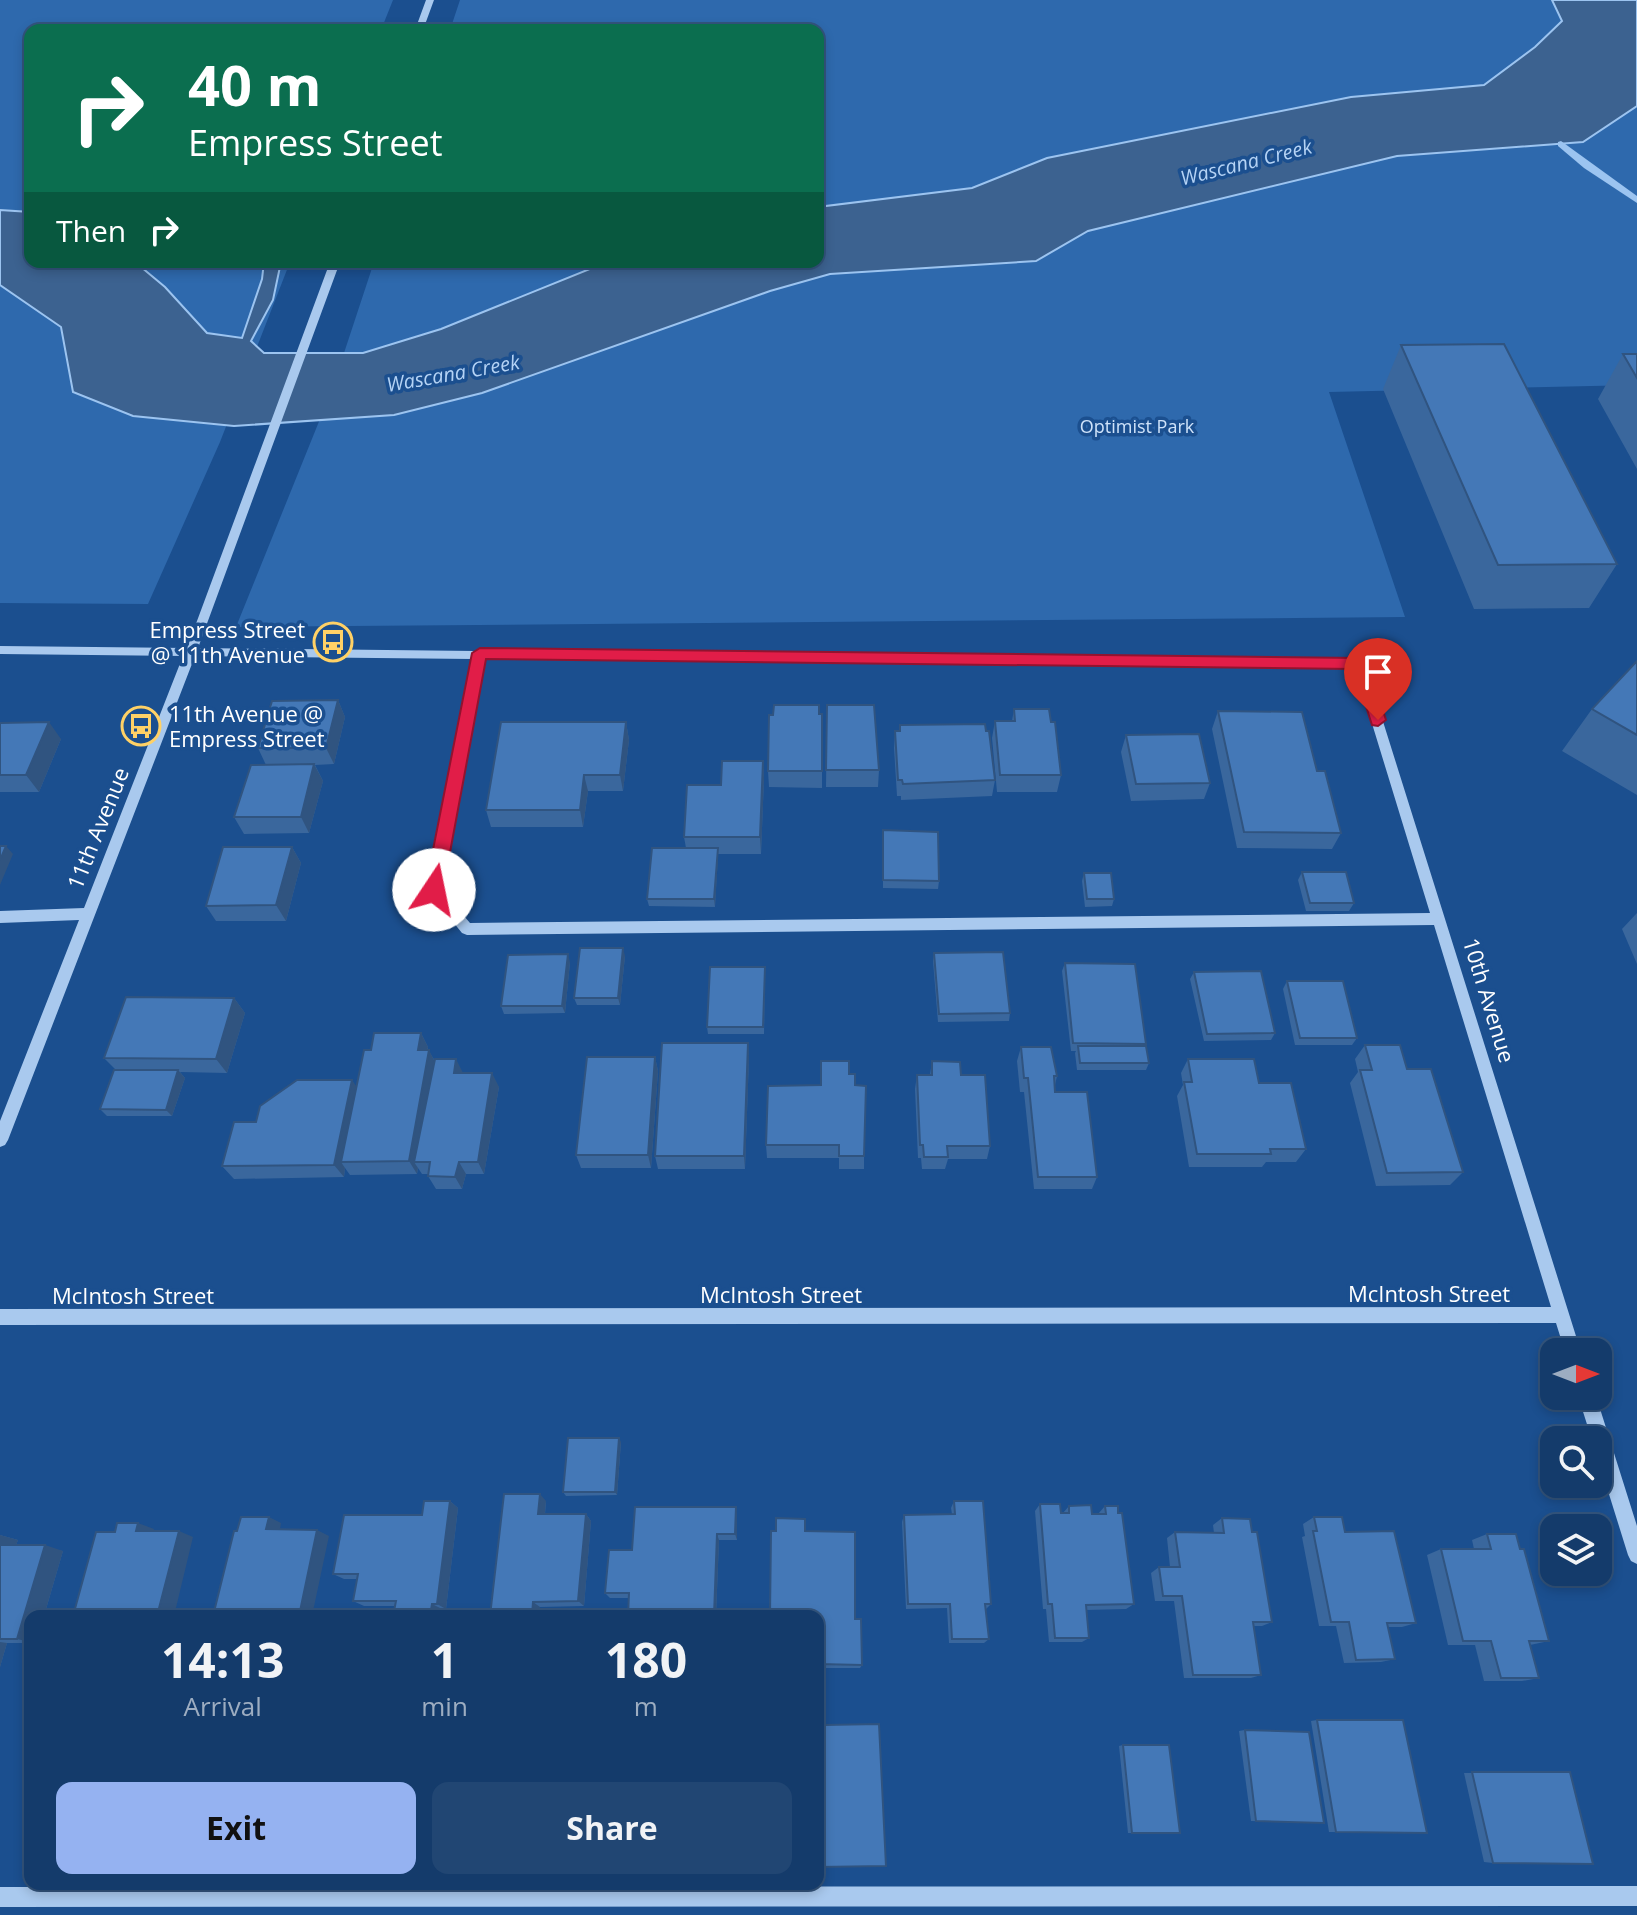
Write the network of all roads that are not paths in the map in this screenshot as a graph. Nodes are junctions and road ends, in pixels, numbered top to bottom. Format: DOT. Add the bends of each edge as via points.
graph roads {
  1 [pos="430,0"];
  2 [pos="421,24"];
  3 [pos="333,268"];
  4 [pos="0,650"];
  5 [pos="191,652"];
  6 [pos="480,653"];
  7 [pos="87,914"];
  8 [pos="0,917"];
  9 [pos="1440,919"];
  10 [pos="0,1140"];
  11 [pos="1563,1315"];
  12 [pos="0,1317"];
  13 [pos="1569,1338"];
  14 [pos="1591,1410"];
  15 [pos="1637,1555"];
  16 [pos="1637,1896"];
  17 [pos="0,1897"];
  1 -- 2 [label="street"];
  3 -- 5 [label="street, 11th Avenue"];
  4 -- 5 [label="street"];
  5 -- 6 [label="street"];
  5 -- 7 [label="street, 11th Avenue"];
  6 -- 9 [label="street, 10th Avenue" via="1360,664"];
  6 -- 9 [label="street" via="434,890 467,929"];
  7 -- 8 [label="street"];
  7 -- 10 [label="street, 11th Avenue"];
  9 -- 11 [label="street, 10th Avenue"];
  11 -- 12 [label="street, McIntosh Street"];
  11 -- 13 [label="street, 10th Avenue"];
  14 -- 15 [label="street"];
  16 -- 17 [label="street"];
}
